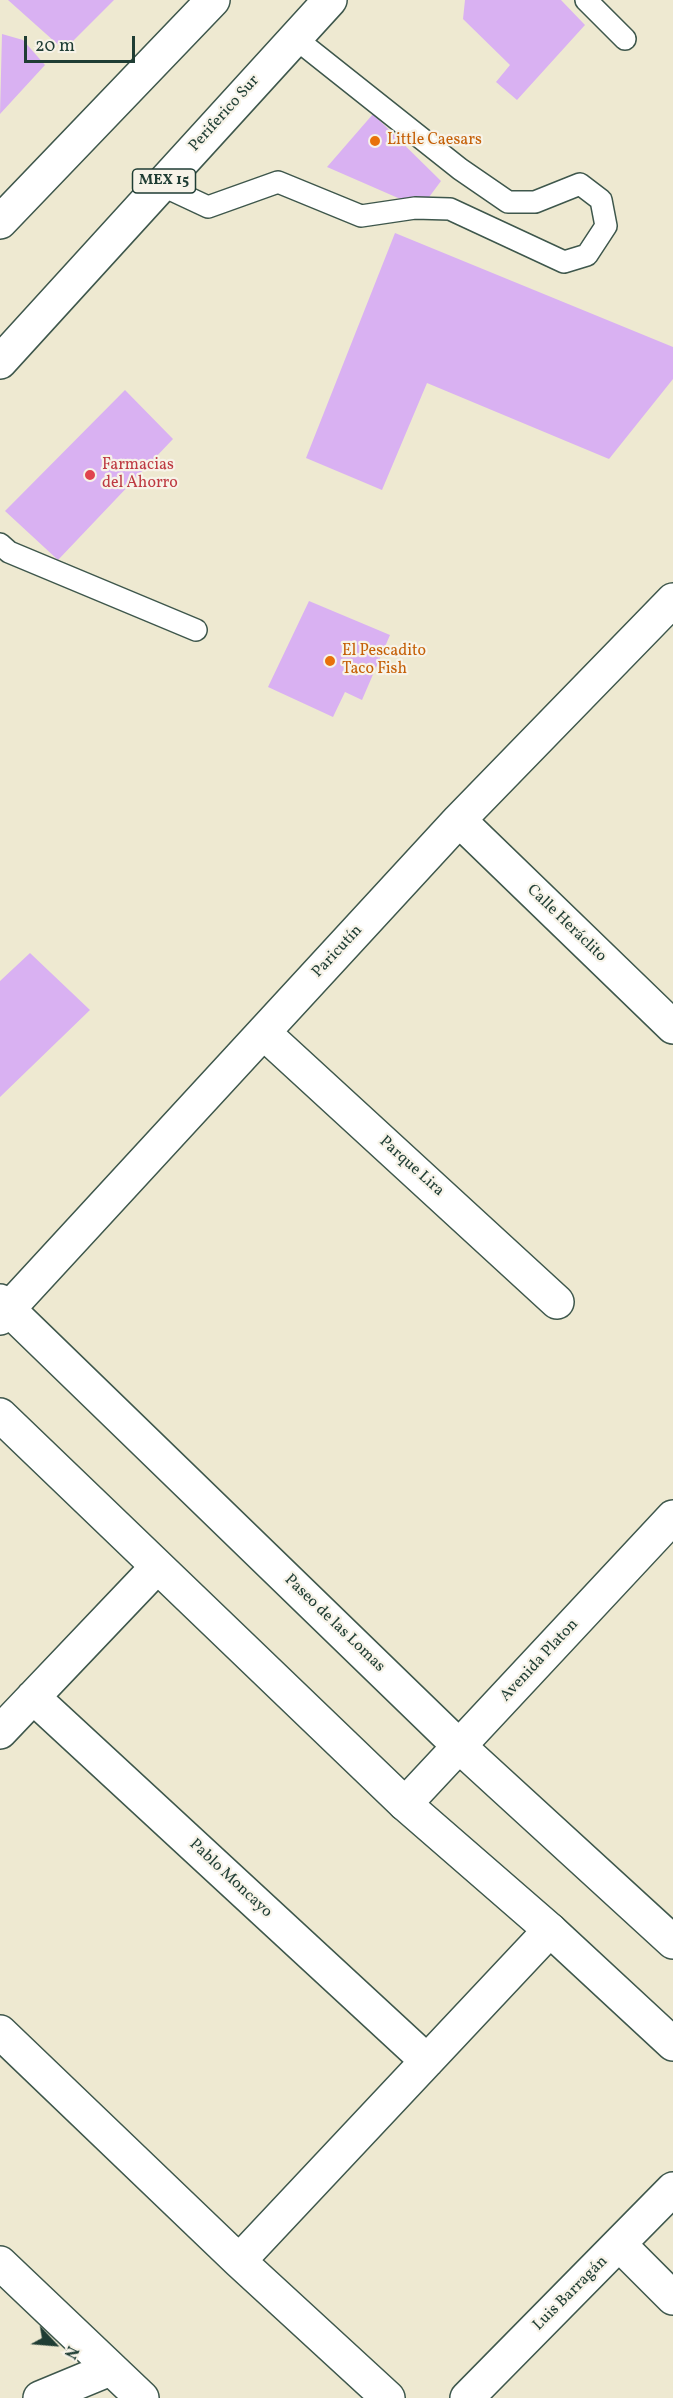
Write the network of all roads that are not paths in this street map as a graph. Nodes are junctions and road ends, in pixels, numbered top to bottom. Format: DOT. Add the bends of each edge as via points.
graph roads {
  1 [pos="213,0"];
  2 [pos="330,0"];
  3 [pos="586,0"];
  4 [pos="295,38"];
  5 [pos="625,39"];
  6 [pos="161,184"];
  7 [pos="0,222"];
  8 [pos="0,362"];
  9 [pos="0,544"];
  10 [pos="673,600"];
  11 [pos="196,630"];
  12 [pos="459,820"];
  13 [pos="673,1027"];
  14 [pos="264,1033"];
  15 [pos="557,1302"];
  16 [pos="3,1309"];
  17 [pos="0,1415"];
  18 [pos="673,1516"];
  19 [pos="156,1567"];
  20 [pos="33,1696"];
  21 [pos="0,1732"];
  22 [pos="460,1747"];
  23 [pos="405,1804"];
  24 [pos="550,1930"];
  25 [pos="669,1932"];
  26 [pos="0,2032"];
  27 [pos="673,2044"];
  28 [pos="427,2061"];
  29 [pos="673,2189"];
  30 [pos="620,2245"];
  31 [pos="239,2261"];
  32 [pos="0,2264"];
  33 [pos="673,2298"];
  34 [pos="110,2369"];
  35 [pos="40,2398"];
  36 [pos="142,2398"];
  37 [pos="388,2398"];
  38 [pos="468,2398"];
  1 -- 7 [label="street"];
  2 -- 4 [label="street, Periferico Sur / MEX 15"];
  3 -- 5 [label="lane"];
  4 -- 6 [label="street, Periferico Sur / MEX 15"];
  4 -- 6 [label="lane" via="460,169 508,202 535,202 580,184 601,200 606,226 587,255 564,262 450,209 415,208 361,216 278,182 208,207"];
  6 -- 8 [label="street, Periferico Sur / MEX 15"];
  9 -- 11 [label="lane" via="9,552"];
  10 -- 12 [label="street, Paricutín"];
  12 -- 13 [label="street, Calle Heráclito"];
  12 -- 14 [label="street, Paricutín"];
  14 -- 15 [label="street, Parque Lira"];
  14 -- 16 [label="street, Paricutín"];
  16 -- 22 [label="street, Paseo de las Lomas"];
  17 -- 19 [label="street"];
  18 -- 22 [label="street, Avenida Platon"];
  19 -- 20 [label="street"];
  19 -- 23 [label="street"];
  20 -- 21 [label="street"];
  20 -- 28 [label="street, Pablo Moncayo"];
  22 -- 23 [label="street, Avenida Platon"];
  22 -- 25 [label="street, Paseo de las Lomas"];
  23 -- 24 [label="street"];
  24 -- 27 [label="street"];
  24 -- 28 [label="street"];
  26 -- 31 [label="street"];
  28 -- 31 [label="street"];
  29 -- 30 [label="street, Luis Barragán"];
  30 -- 33 [label="street"];
  30 -- 38 [label="street, Luis Barragán"];
  31 -- 37 [label="street"];
  32 -- 34 [label="street"];
  34 -- 35 [label="street"];
  34 -- 36 [label="street"];
}
